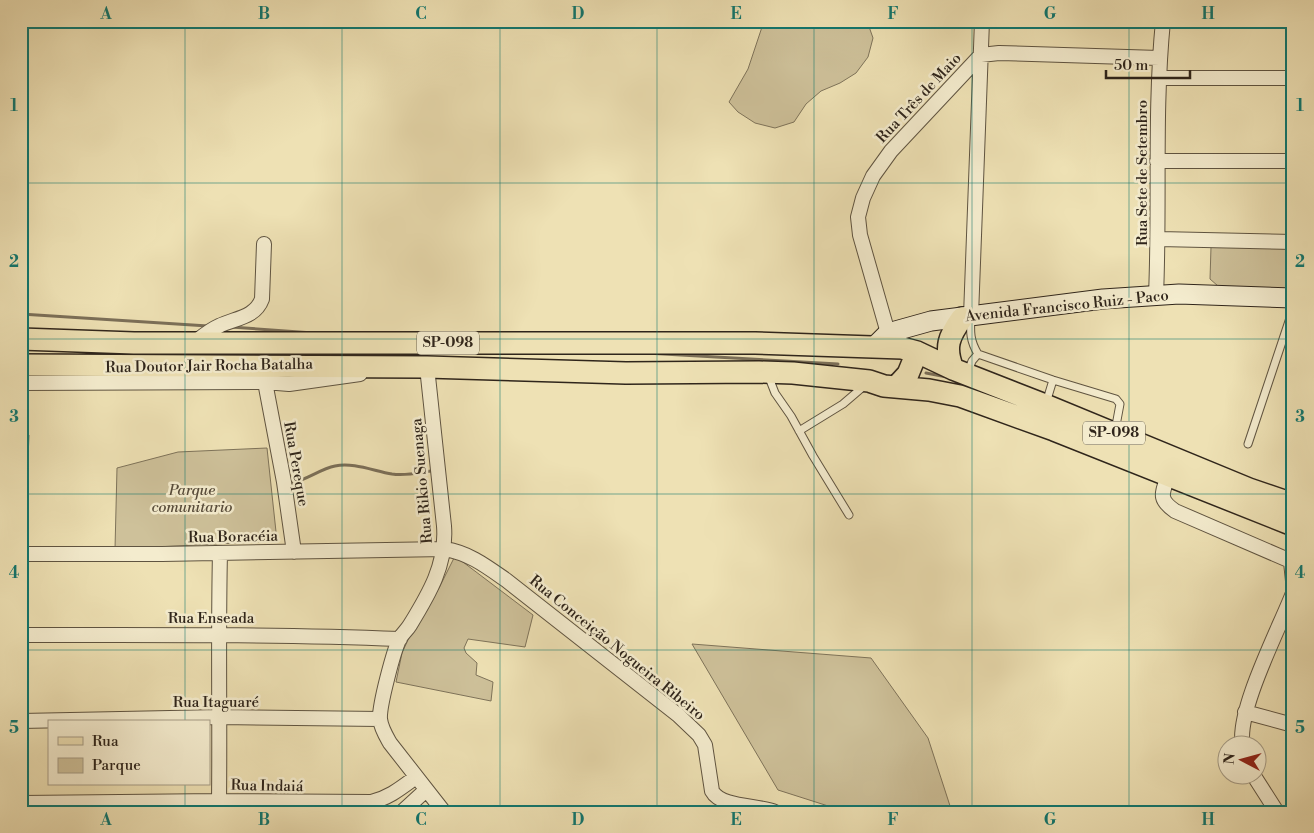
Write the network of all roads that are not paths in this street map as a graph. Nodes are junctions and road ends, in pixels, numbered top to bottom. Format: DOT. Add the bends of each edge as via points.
graph roads {
  1 [pos="982,21"];
  2 [pos="1163,21"];
  3 [pos="981,55"];
  4 [pos="1160,58"];
  5 [pos="1160,78"];
  6 [pos="1293,78"];
  7 [pos="1293,161"];
  8 [pos="1157,162"];
  9 [pos="1159,238"];
  10 [pos="1293,242"];
  11 [pos="264,244"];
  12 [pos="1156,295"];
  13 [pos="1293,298"];
  14 [pos="1293,309"];
  15 [pos="967,317"];
  16 [pos="931,321"];
  17 [pos="21,340"];
  18 [pos="881,340"];
  19 [pos="195,342"];
  20 [pos="637,342"];
  21 [pos="917,352"];
  22 [pos="978,354"];
  23 [pos="21,365"];
  24 [pos="427,367"];
  25 [pos="397,368"];
  26 [pos="590,372"];
  27 [pos="767,372"];
  28 [pos="960,372"];
  29 [pos="1053,380"];
  30 [pos="870,381"];
  31 [pos="265,382"];
  32 [pos="21,383"];
  33 [pos="896,387"];
  34 [pos="1045,405"];
  35 [pos="799,431"];
  36 [pos="1115,434"];
  37 [pos="1248,444"];
  38 [pos="1168,476"];
  39 [pos="1293,504"];
  40 [pos="849,515"];
  41 [pos="1293,525"];
  42 [pos="444,549"];
  43 [pos="294,552"];
  44 [pos="220,553"];
  45 [pos="21,554"];
  46 [pos="1292,559"];
  47 [pos="1293,581"];
  48 [pos="1293,593"];
  49 [pos="218,634"];
  50 [pos="21,636"];
  51 [pos="400,638"];
  52 [pos="1245,712"];
  53 [pos="220,718"];
  54 [pos="380,719"];
  55 [pos="87,720"];
  56 [pos="21,721"];
  57 [pos="48,721"];
  58 [pos="1293,725"];
  59 [pos="1241,736"];
  60 [pos="416,777"];
  61 [pos="1260,786"];
  62 [pos="426,790"];
  63 [pos="219,801"];
  64 [pos="144,802"];
  65 [pos="21,803"];
  66 [pos="286,807"];
  67 [pos="731,807"];
  68 [pos="127,812"];
  69 [pos="402,812"];
  70 [pos="444,812"];
  71 [pos="775,812"];
  72 [pos="1277,812"];
  1 -- 3 [label="street"];
  2 -- 4 [label="street, Rua Sete de Setembro"];
  3 -- 4 [label="street, Rua Três de Maio"];
  3 -- 15 [label="street"];
  3 -- 18 [label="street, Rua Três de Maio" via="891,151 873,176 863,198 858,217 860,235"];
  4 -- 5 [label="street, Rua Sete de Setembro"];
  5 -- 6 [label="street"];
  5 -- 8 [label="street, Rua Sete de Setembro"];
  7 -- 8 [label="street"];
  8 -- 9 [label="street, Rua Sete de Setembro"];
  9 -- 10 [label="street"];
  9 -- 12 [label="street, Rua Sete de Setembro"];
  11 -- 19 [label="street" via="260,306"];
  12 -- 13 [label="street, Avenida Francisco Ruiz - Paco"];
  12 -- 15 [label="street, Avenida Francisco Ruiz - Paco"];
  14 -- 37 [label="lane"];
  15 -- 16 [label="street, Avenida Francisco Ruiz - Paco"];
  15 -- 22 [label="lane" via="972,345"];
  15 -- 28 [label="main road" via="954,329 948,346 949,360"];
  16 -- 18 [label="street, Avenida Francisco Ruiz - Paco"];
  16 -- 21 [label="street"];
  17 -- 19 [label="main road, SP-098"];
  18 -- 20 [label="main road, SP-098"];
  18 -- 21 [label="main road, SP-098"];
  18 -- 30 [label="main road" via="867,355 864,364 865,377"];
  19 -- 20 [label="main road, SP-098"];
  20 -- 26 [label="main road" via="646,353 641,362"];
  21 -- 28 [label="main road, SP-098"];
  21 -- 33 [label="main road" via="908,374"];
  22 -- 28 [label="lane"];
  22 -- 29 [label="lane"];
  23 -- 25 [label="main road, SP-098"];
  24 -- 25 [label="main road, SP-098"];
  24 -- 26 [label="main road, SP-098"];
  24 -- 42 [label="street, Rua Rikio Suenaga"];
  25 -- 31 [label="street, Rua Doutor Jair Rocha Batalha" via="306,383"];
  26 -- 27 [label="main road, SP-098"];
  27 -- 30 [label="main road, SP-098"];
  27 -- 35 [label="lane" via="775,393"];
  28 -- 34 [label="main road, SP-098"];
  29 -- 34 [label="lane"];
  29 -- 36 [label="lane" via="1116,398 1120,404"];
  30 -- 33 [label="main road, SP-098"];
  30 -- 35 [label="lane" via="843,404"];
  31 -- 32 [label="street, Rua Doutor Jair Rocha Batalha"];
  31 -- 43 [label="street, Rua Pereque"];
  33 -- 38 [label="main road, SP-098" via="960,396"];
  34 -- 36 [label="main road, SP-098"];
  35 -- 40 [label="lane"];
  36 -- 39 [label="main road, SP-098"];
  38 -- 41 [label="main road, SP-098"];
  38 -- 46 [label="street" via="1162,494 1168,506"];
  42 -- 43 [label="street, Rua Boracéia"];
  42 -- 51 [label="street, Rua Rikio Suenaga" via="434,584"];
  42 -- 67 [label="street, Rua Conceição Nogueira Ribeiro" via="459,551 506,580 678,715 705,745 712,791"];
  43 -- 44 [label="street, Rua Boracéia"];
  44 -- 45 [label="street, Rua Boracéia"];
  44 -- 49 [label="street"];
  46 -- 47 [label="street"];
  48 -- 52 [label="street"];
  49 -- 50 [label="street, Rua Enseada"];
  49 -- 51 [label="street, Rua Enseada"];
  49 -- 53 [label="street"];
  51 -- 54 [label="street, Rua Rikio Suenaga" via="383,696"];
  52 -- 58 [label="street"];
  52 -- 59 [label="street"];
  53 -- 54 [label="street, Rua Itaguaré"];
  53 -- 55 [label="street, Rua Itaguaré"];
  53 -- 63 [label="street"];
  54 -- 60 [label="street, Rua Rikio Suenaga" via="390,744"];
  56 -- 57 [label="street, Rua Itaguaré"];
  60 -- 62 [label="street, Rua Rikio Suenaga"];
  60 -- 66 [label="street, Rua Indaiá" via="384,799"];
  61 -- 72 [label="street"];
  62 -- 69 [label="street"];
  62 -- 70 [label="street, Rua Rikio Suenaga"];
  63 -- 64 [label="street, Rua Indaiá"];
  63 -- 66 [label="street, Rua Indaiá"];
  64 -- 65 [label="street, Rua Indaiá"];
  64 -- 68 [label="street"];
  67 -- 71 [label="street"];
}
